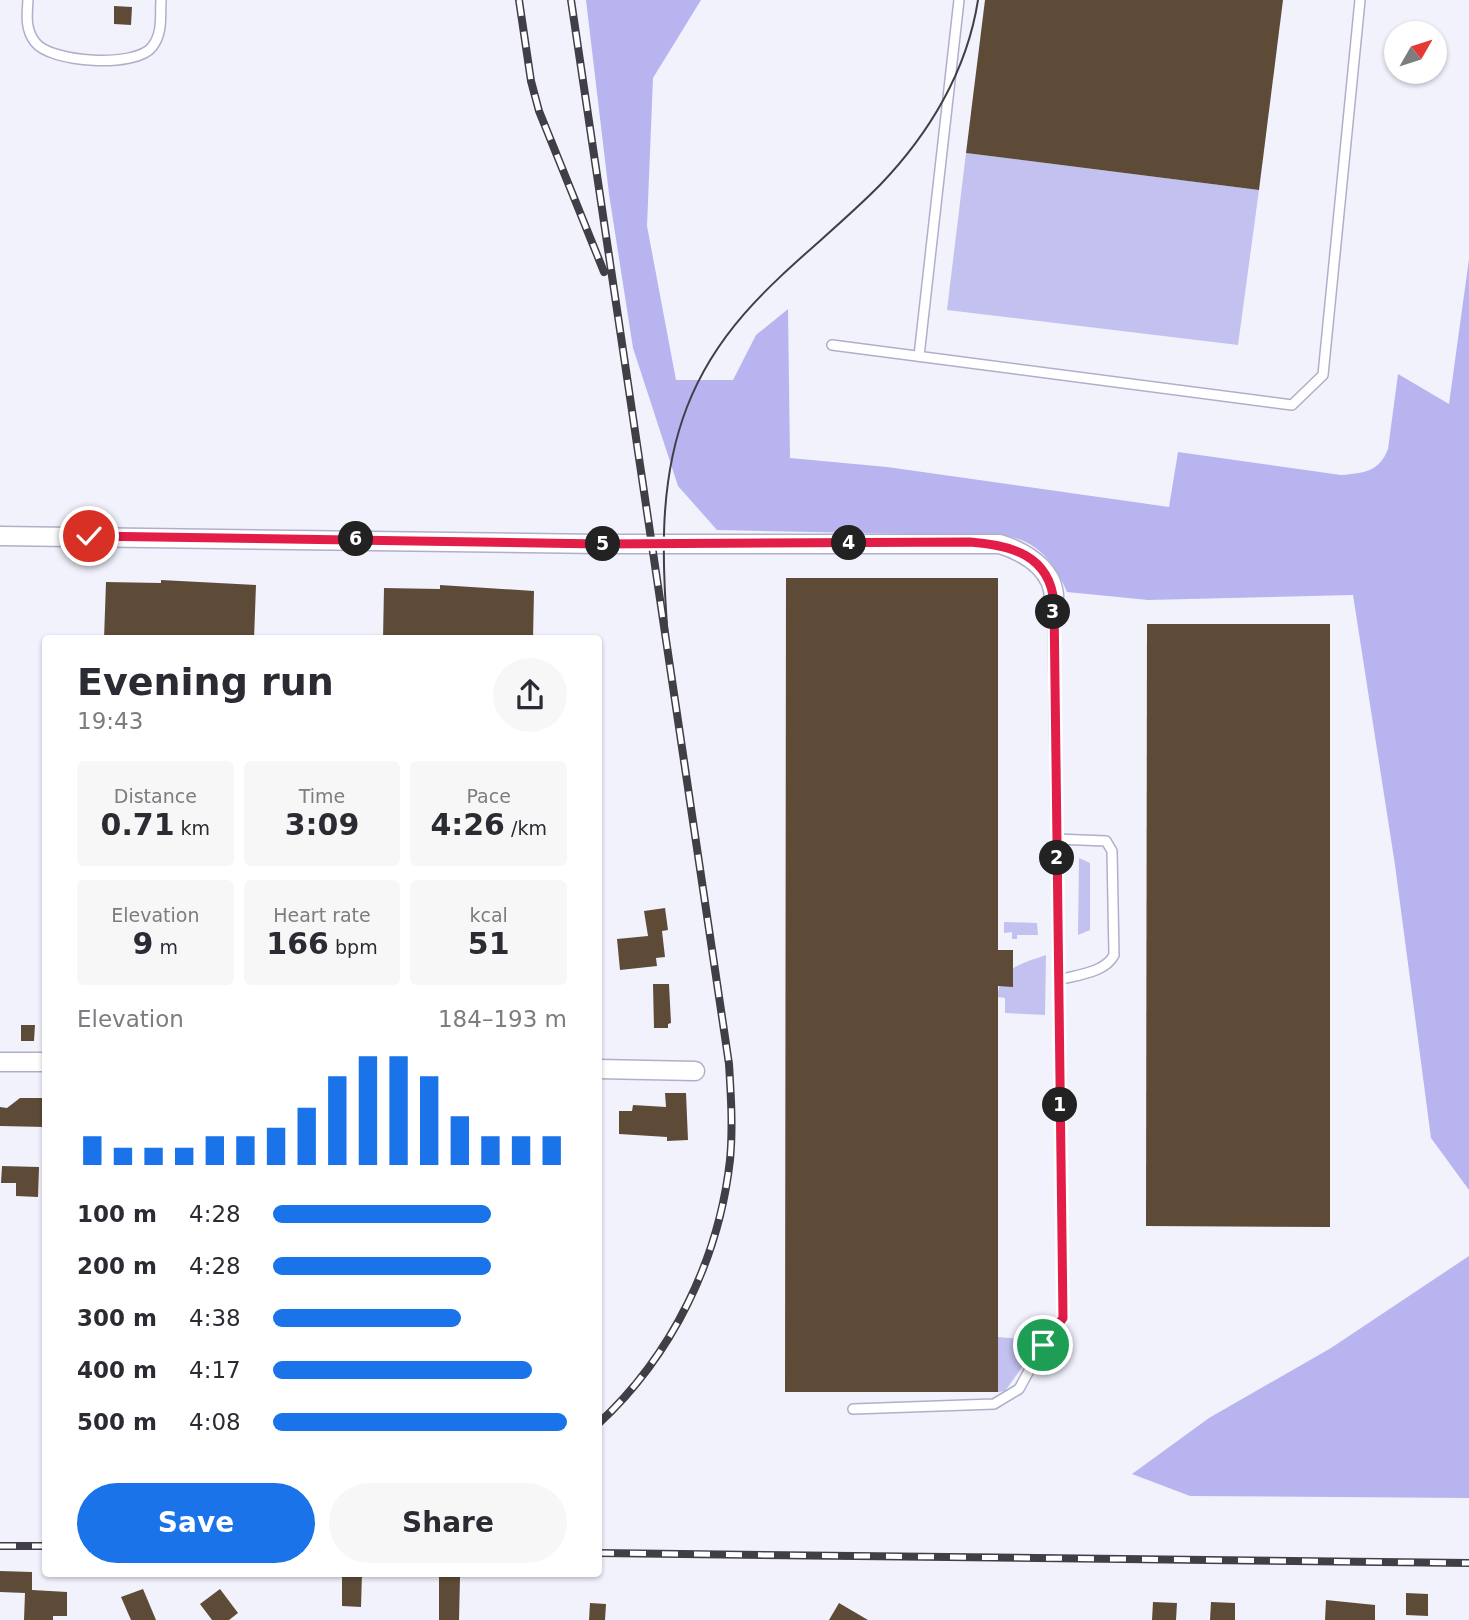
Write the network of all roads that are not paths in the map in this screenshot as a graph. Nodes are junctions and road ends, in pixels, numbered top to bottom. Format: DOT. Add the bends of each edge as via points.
graph roads {
  1 [pos="28,0"];
  2 [pos="161,0"];
  3 [pos="959,0"];
  4 [pos="1360,0"];
  5 [pos="832,345"];
  6 [pos="919,356"];
  7 [pos="0,536"];
  8 [pos="1053,608"];
  9 [pos="1056,839"];
  10 [pos="1058,980"];
  11 [pos="0,1062"];
  12 [pos="42,1062"];
  13 [pos="602,1069"];
  14 [pos="695,1071"];
  15 [pos="853,1409"];
  1 -- 2 [label="lane" via="27,24 35,42 46,52 81,59 133,59 150,50 160,35"];
  3 -- 6 [label="lane"];
  4 -- 6 [label="lane" via="1323,375 1292,405"];
  5 -- 6 [label="lane"];
  7 -- 8 [label="street" via="1000,544 1020,550 1041,566 1053,591"];
  8 -- 9 [label="lane"];
  9 -- 10 [label="lane"];
  9 -- 10 [label="lane" via="1106,841 1112,850 1112,959 1092,971"];
  10 -- 15 [label="lane" via="1063,1318 1019,1389 994,1404"];
  11 -- 12 [label="street"];
  13 -- 14 [label="street"];
}
